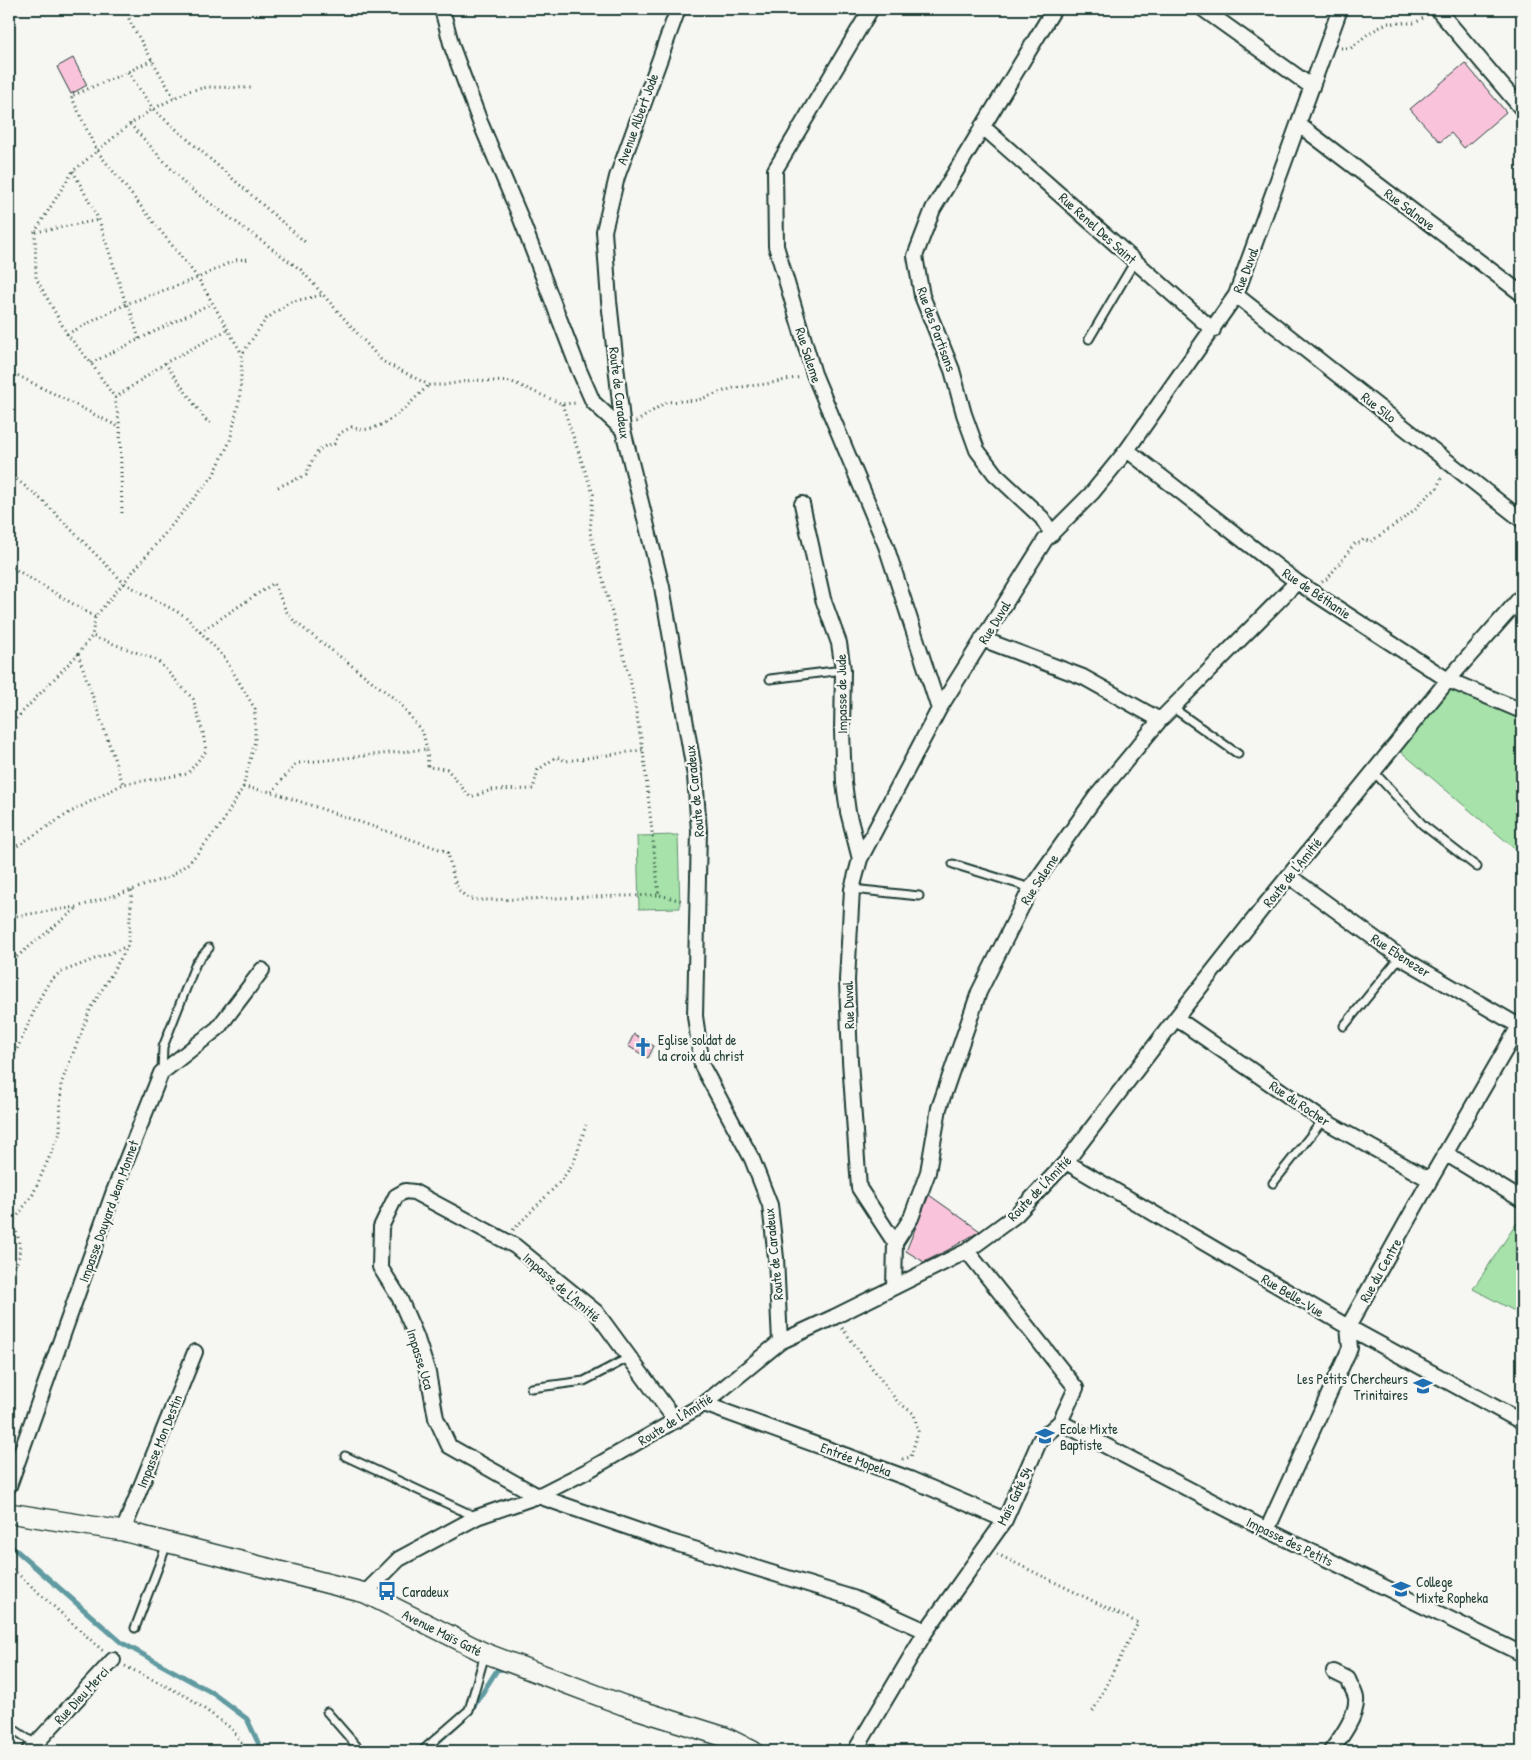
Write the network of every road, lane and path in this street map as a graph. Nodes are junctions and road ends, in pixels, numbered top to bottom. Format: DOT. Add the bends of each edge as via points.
graph roads {
  1 [pos="126,9"];
  2 [pos="442,9"];
  3 [pos="678,9"];
  4 [pos="871,9"];
  5 [pos="1054,9"];
  6 [pos="1203,9"];
  7 [pos="1340,9"];
  8 [pos="1438,9"];
  9 [pos="1326,48"];
  10 [pos="152,60"];
  11 [pos="128,72"];
  12 [pos="1312,87"];
  13 [pos="254,88"];
  14 [pos="174,98"];
  15 [pos="152,108"];
  16 [pos="1522,110"];
  17 [pos="130,124"];
  18 [pos="1298,124"];
  19 [pos="982,126"];
  20 [pos="97,151"];
  21 [pos="73,171"];
  22 [pos="99,220"];
  23 [pos="604,231"];
  24 [pos="35,232"];
  25 [pos="305,242"];
  26 [pos="249,259"];
  27 [pos="1136,261"];
  28 [pos="198,278"];
  29 [pos="1522,294"];
  30 [pos="322,295"];
  31 [pos="1236,295"];
  32 [pos="212,303"];
  33 [pos="126,304"];
  34 [pos="229,330"];
  35 [pos="1213,330"];
  36 [pos="67,334"];
  37 [pos="139,339"];
  38 [pos="1089,339"];
  39 [pos="242,354"];
  40 [pos="165,362"];
  41 [pos="91,363"];
  42 [pos="9,371"];
  43 [pos="814,374"];
  44 [pos="429,385"];
  45 [pos="115,398"];
  46 [pos="593,402"];
  47 [pos="562,404"];
  48 [pos="206,419"];
  49 [pos="120,428"];
  50 [pos="623,430"];
  51 [pos="1127,450"];
  52 [pos="1456,468"];
  53 [pos="9,473"];
  54 [pos="278,487"];
  55 [pos="802,504"];
  56 [pos="122,513"];
  57 [pos="1522,520"];
  58 [pos="1052,534"];
  59 [pos="9,566"];
  60 [pos="13,568"];
  61 [pos="9,572"];
  62 [pos="1297,582"];
  63 [pos="124,583"];
  64 [pos="1310,590"];
  65 [pos="1522,596"];
  66 [pos="95,617"];
  67 [pos="200,632"];
  68 [pos="92,636"];
  69 [pos="982,639"];
  70 [pos="78,654"];
  71 [pos="843,670"];
  72 [pos="770,678"];
  73 [pos="1448,680"];
  74 [pos="1173,708"];
  75 [pos="939,709"];
  76 [pos="1522,711"];
  77 [pos="1160,720"];
  78 [pos="9,726"];
  79 [pos="427,749"];
  80 [pos="644,750"];
  81 [pos="1238,754"];
  82 [pos="1374,772"];
  83 [pos="123,784"];
  84 [pos="243,787"];
  85 [pos="272,792"];
  86 [pos="9,841"];
  87 [pos="10,849"];
  88 [pos="860,858"];
  89 [pos="953,864"];
  90 [pos="1477,867"];
  91 [pos="1289,876"];
  92 [pos="1031,888"];
  93 [pos="852,889"];
  94 [pos="132,890"];
  95 [pos="659,895"];
  96 [pos="919,896"];
  97 [pos="698,904"];
  98 [pos="77,907"];
  99 [pos="9,917"];
  100 [pos="128,946"];
  101 [pos="209,948"];
  102 [pos="1400,957"];
  103 [pos="9,963"];
  104 [pos="262,970"];
  105 [pos="1176,1018"];
  106 [pos="1521,1024"];
  107 [pos="1344,1026"];
  108 [pos="9,1067"];
  109 [pos="161,1073"];
  110 [pos="1323,1120"];
  111 [pos="586,1125"];
  112 [pos="1445,1154"];
  113 [pos="1066,1162"];
  114 [pos="1430,1180"];
  115 [pos="1272,1183"];
  116 [pos="414,1192"];
  117 [pos="1522,1200"];
  118 [pos="504,1240"];
  119 [pos="895,1243"];
  120 [pos="967,1251"];
  121 [pos="9,1275"];
  122 [pos="894,1287"];
  123 [pos="834,1317"];
  124 [pos="1348,1327"];
  125 [pos="780,1342"];
  126 [pos="195,1352"];
  127 [pos="630,1357"];
  128 [pos="531,1388"];
  129 [pos="704,1404"];
  130 [pos="676,1421"];
  131 [pos="1060,1422"];
  132 [pos="1522,1422"];
  133 [pos="345,1456"];
  134 [pos="878,1467"];
  135 [pos="9,1486"];
  136 [pos="538,1496"];
  137 [pos="9,1513"];
  138 [pos="477,1517"];
  139 [pos="1006,1520"];
  140 [pos="123,1530"];
  141 [pos="1267,1530"];
  142 [pos="168,1542"];
  143 [pos="986,1548"];
  144 [pos="365,1593"];
  145 [pos="135,1628"];
  146 [pos="926,1631"];
  147 [pos="485,1653"];
  148 [pos="1522,1654"];
  149 [pos="113,1660"];
  150 [pos="1334,1672"];
  151 [pos="1093,1711"];
  152 [pos="327,1712"];
  153 [pos="9,1726"];
  154 [pos="32,1748"];
  155 [pos="361,1751"];
  156 [pos="422,1751"];
  157 [pos="753,1751"];
  158 [pos="855,1751"];
  159 [pos="1331,1751"];
  1 -- 10 [label="path"];
  2 -- 46 [label="street" via="480,122"];
  3 -- 23 [label="street, Avenue Albert Jode" via="616,177"];
  4 -- 43 [label="street, Rue Saleme" via="775,170 776,246"];
  5 -- 19 [label="street, Rue des Partisans"];
  6 -- 12 [label="street"];
  7 -- 9 [label="street, Rue Duval"];
  8 -- 9 [label="path" via="1415,23 1388,22 1351,48"];
  8 -- 16 [label="street"];
  9 -- 12 [label="street, Rue Duval"];
  10 -- 11 [label="path"];
  10 -- 14 [label="path"];
  11 -- 15 [label="path"];
  11 -- 20 [label="path" via="71,96"];
  12 -- 18 [label="street, Rue Duval"];
  13 -- 14 [label="path" via="208,87"];
  14 -- 15 [label="path"];
  15 -- 17 [label="path"];
  15 -- 25 [label="path"];
  17 -- 20 [label="path"];
  17 -- 30 [label="path" via="186,186 300,270"];
  18 -- 29 [label="street, Rue Salnave"];
  18 -- 31 [label="street, Rue Duval"];
  19 -- 27 [label="street, Rue Renel Des Saint"];
  19 -- 58 [label="street, Rue des Partisans" via="933,208 915,256 922,296 952,370 977,450 995,474 1042,518"];
  20 -- 21 [label="path"];
  20 -- 28 [label="path"];
  21 -- 22 [label="path"];
  21 -- 24 [label="path"];
  22 -- 24 [label="path"];
  22 -- 33 [label="path"];
  23 -- 50 [label="street, Route de Caradeux"];
  24 -- 36 [label="path" via="36,278"];
  26 -- 28 [label="path" via="235,260"];
  27 -- 35 [label="street, Rue Renel Des Saint"];
  27 -- 38 [label="lane"];
  28 -- 32 [label="path"];
  28 -- 33 [label="path"];
  30 -- 39 [label="path" via="290,302 266,319"];
  30 -- 44 [label="path" via="382,362"];
  31 -- 35 [label="street, Rue Duval"];
  31 -- 52 [label="street, Rue Silo"];
  32 -- 34 [label="path"];
  32 -- 37 [label="path"];
  33 -- 36 [label="path"];
  33 -- 37 [label="path"];
  34 -- 39 [label="path"];
  34 -- 40 [label="path"];
  35 -- 51 [label="street, Rue Duval"];
  36 -- 41 [label="path"];
  37 -- 41 [label="path"];
  39 -- 63 [label="path" via="240,396 230,441 213,476"];
  40 -- 45 [label="path"];
  40 -- 48 [label="path" via="206,422 212,424"];
  41 -- 45 [label="path"];
  42 -- 49 [label="path"];
  43 -- 50 [label="path" via="733,388 698,400 666,402"];
  43 -- 75 [label="street, Rue Saleme" via="886,546"];
  44 -- 47 [label="path" via="444,386 473,380 512,382"];
  44 -- 54 [label="path" via="396,415 373,429 352,427 340,433 334,444 325,445 313,457 306,475"];
  45 -- 49 [label="path"];
  46 -- 47 [label="path"];
  46 -- 50 [label="street"];
  47 -- 80 [label="path" via="593,494 590,532 630,680"];
  49 -- 56 [label="path"];
  50 -- 97 [label="street, Route de Caradeux" via="662,587 695,776 699,831"];
  51 -- 58 [label="street, Rue Duval" via="1092,493"];
  51 -- 62 [label="street, Rue de Béthanie"];
  52 -- 57 [label="street, Rue Silo"];
  52 -- 64 [label="path" via="1400,521 1370,542 1364,539 1355,543 1328,578"];
  53 -- 63 [label="path" via="43,500"];
  55 -- 71 [label="street, Impasse de Jude" via="823,599 839,643"];
  58 -- 69 [label="street, Rue Duval"];
  59 -- 60 [label="path"];
  60 -- 61 [label="path"];
  60 -- 66 [label="path"];
  62 -- 64 [label="street, Rue de Béthanie"];
  62 -- 74 [label="street, Rue Saleme"];
  63 -- 66 [label="path"];
  63 -- 67 [label="path" via="185,616"];
  64 -- 73 [label="street, Rue de Béthanie"];
  65 -- 73 [label="street, Route de l'Amitié"];
  66 -- 68 [label="path"];
  67 -- 79 [label="path" via="274,583 286,611 295,622 399,702 423,732"];
  67 -- 84 [label="path" via="224,657 255,709 255,741"];
  68 -- 70 [label="path"];
  68 -- 83 [label="path" via="157,660 193,699 203,733 206,751 187,774"];
  69 -- 75 [label="street, Rue Duval"];
  69 -- 77 [label="street" via="1083,677"];
  70 -- 78 [label="path"];
  70 -- 83 [label="path"];
  71 -- 72 [label="lane"];
  71 -- 88 [label="street, Impasse de Jude" via="844,783"];
  73 -- 76 [label="street, Rue de Béthanie"];
  73 -- 82 [label="street, Route de l'Amitié"];
  74 -- 77 [label="street, Rue Saleme"];
  74 -- 81 [label="lane"];
  75 -- 88 [label="street, Rue Duval"];
  77 -- 92 [label="street, Rue Saleme" via="1095,798"];
  79 -- 80 [label="path" via="428,767 447,769 470,797 492,790 533,789 538,770 556,757 566,761"];
  79 -- 85 [label="path" via="299,763"];
  80 -- 95 [label="path"];
  82 -- 90 [label="lane" via="1423,825"];
  82 -- 91 [label="street, Route de l'Amitié"];
  83 -- 87 [label="path"];
  84 -- 85 [label="path"];
  84 -- 94 [label="path" via="221,825 190,862 171,876"];
  85 -- 95 [label="path" via="445,851 455,883 460,892 470,898"];
  86 -- 87 [label="path"];
  88 -- 93 [label="street, Rue Duval"];
  89 -- 92 [label="lane"];
  91 -- 102 [label="street, Rue Ebenezer"];
  91 -- 105 [label="street, Route de l'Amitié"];
  92 -- 119 [label="street, Rue Saleme" via="979,992 939,1108 928,1172 911,1218"];
  93 -- 96 [label="lane"];
  93 -- 119 [label="street, Rue Duval" via="847,980 859,1188"];
  94 -- 98 [label="path"];
  94 -- 100 [label="path"];
  95 -- 97 [label="path"];
  97 -- 125 [label="street, Route de Caradeux" via="695,1016 702,1066 752,1159 770,1205"];
  98 -- 99 [label="path"];
  98 -- 103 [label="path"];
  100 -- 108 [label="path" via="59,973 48,984"];
  100 -- 121 [label="path" via="90,1010 61,1084 60,1133 33,1194 13,1222 20,1240 18,1263"];
  101 -- 109 [label="lane" via="196,963 163,1047"];
  102 -- 106 [label="street, Rue Ebenezer"];
  102 -- 107 [label="lane"];
  104 -- 109 [label="street, Impasse Douyard Jean Monnet" via="218,1028"];
  105 -- 110 [label="street, Rue du Rocher"];
  105 -- 113 [label="street, Route de l'Amitié"];
  106 -- 112 [label="street, Rue du Centre"];
  109 -- 135 [label="street, Impasse Douyard Jean Monnet" via="114,1191"];
  110 -- 114 [label="street, Rue du Rocher"];
  110 -- 115 [label="lane"];
  111 -- 118 [label="path" via="574,1162 561,1181"];
  112 -- 114 [label="street, Rue du Centre"];
  112 -- 117 [label="street"];
  113 -- 120 [label="street, Route de l'Amitié" via="1016,1215"];
  113 -- 124 [label="street, Rue Belle-Vue"];
  114 -- 124 [label="street, Rue du Centre"];
  116 -- 118 [label="street, Impasse de l'Amitié"];
  116 -- 136 [label="street, Impasse Uca" via="405,1191 396,1196 381,1227 380,1266 416,1336 428,1373 436,1418 449,1446"];
  118 -- 127 [label="street, Impasse de l'Amitié" via="596,1312"];
  119 -- 122 [label="street"];
  120 -- 122 [label="street, Route de l'Amitié"];
  120 -- 131 [label="street, Maïs Gaté 54" via="1076,1388"];
  122 -- 123 [label="street, Route de l'Amitié"];
  123 -- 125 [label="street, Route de l'Amitié"];
  123 -- 134 [label="path" via="897,1401 914,1414 918,1430 911,1457"];
  124 -- 132 [label="street, Rue Belle-Vue"];
  124 -- 141 [label="street" via="1350,1348"];
  125 -- 129 [label="street, Route de l'Amitié"];
  126 -- 140 [label="street, Impasse Mon Destin"];
  127 -- 128 [label="lane" via="584,1381"];
  127 -- 130 [label="street, Impasse de l'Amitié"];
  129 -- 130 [label="street, Route de l'Amitié"];
  129 -- 134 [label="street, Entrée Mopeka"];
  130 -- 136 [label="street, Route de l'Amitié"];
  131 -- 139 [label="street, Maïs Gaté 54" via="1040,1440"];
  131 -- 141 [label="street, Impasse des Petits"];
  133 -- 138 [label="lane"];
  134 -- 139 [label="street, Entrée Mopeka"];
  136 -- 138 [label="street, Route de l'Amitié"];
  136 -- 146 [label="street" via="668,1541 854,1598"];
  137 -- 140 [label="street, Avenue Maïs Gaté"];
  138 -- 144 [label="street, Route de l'Amitié" via="399,1559"];
  139 -- 143 [label="street, Maïs Gaté 54"];
  140 -- 142 [label="street, Avenue Maïs Gaté"];
  141 -- 148 [label="street, Impasse des Petits"];
  142 -- 144 [label="street, Avenue Maïs Gaté"];
  142 -- 145 [label="lane"];
  143 -- 146 [label="street, Maïs Gaté 54"];
  143 -- 151 [label="path" via="1138,1622"];
  144 -- 147 [label="street, Avenue Maïs Gaté"];
  146 -- 158 [label="street, Maïs Gaté 54"];
  147 -- 156 [label="lane" via="469,1710"];
  147 -- 157 [label="street, Avenue Maïs Gaté" via="623,1705 725,1737"];
  149 -- 154 [label="street, Rue Dieu Merci"];
  150 -- 159 [label="street" via="1348,1679 1356,1699 1352,1718"];
  152 -- 155 [label="lane"];
  153 -- 154 [label="lane"];
}
